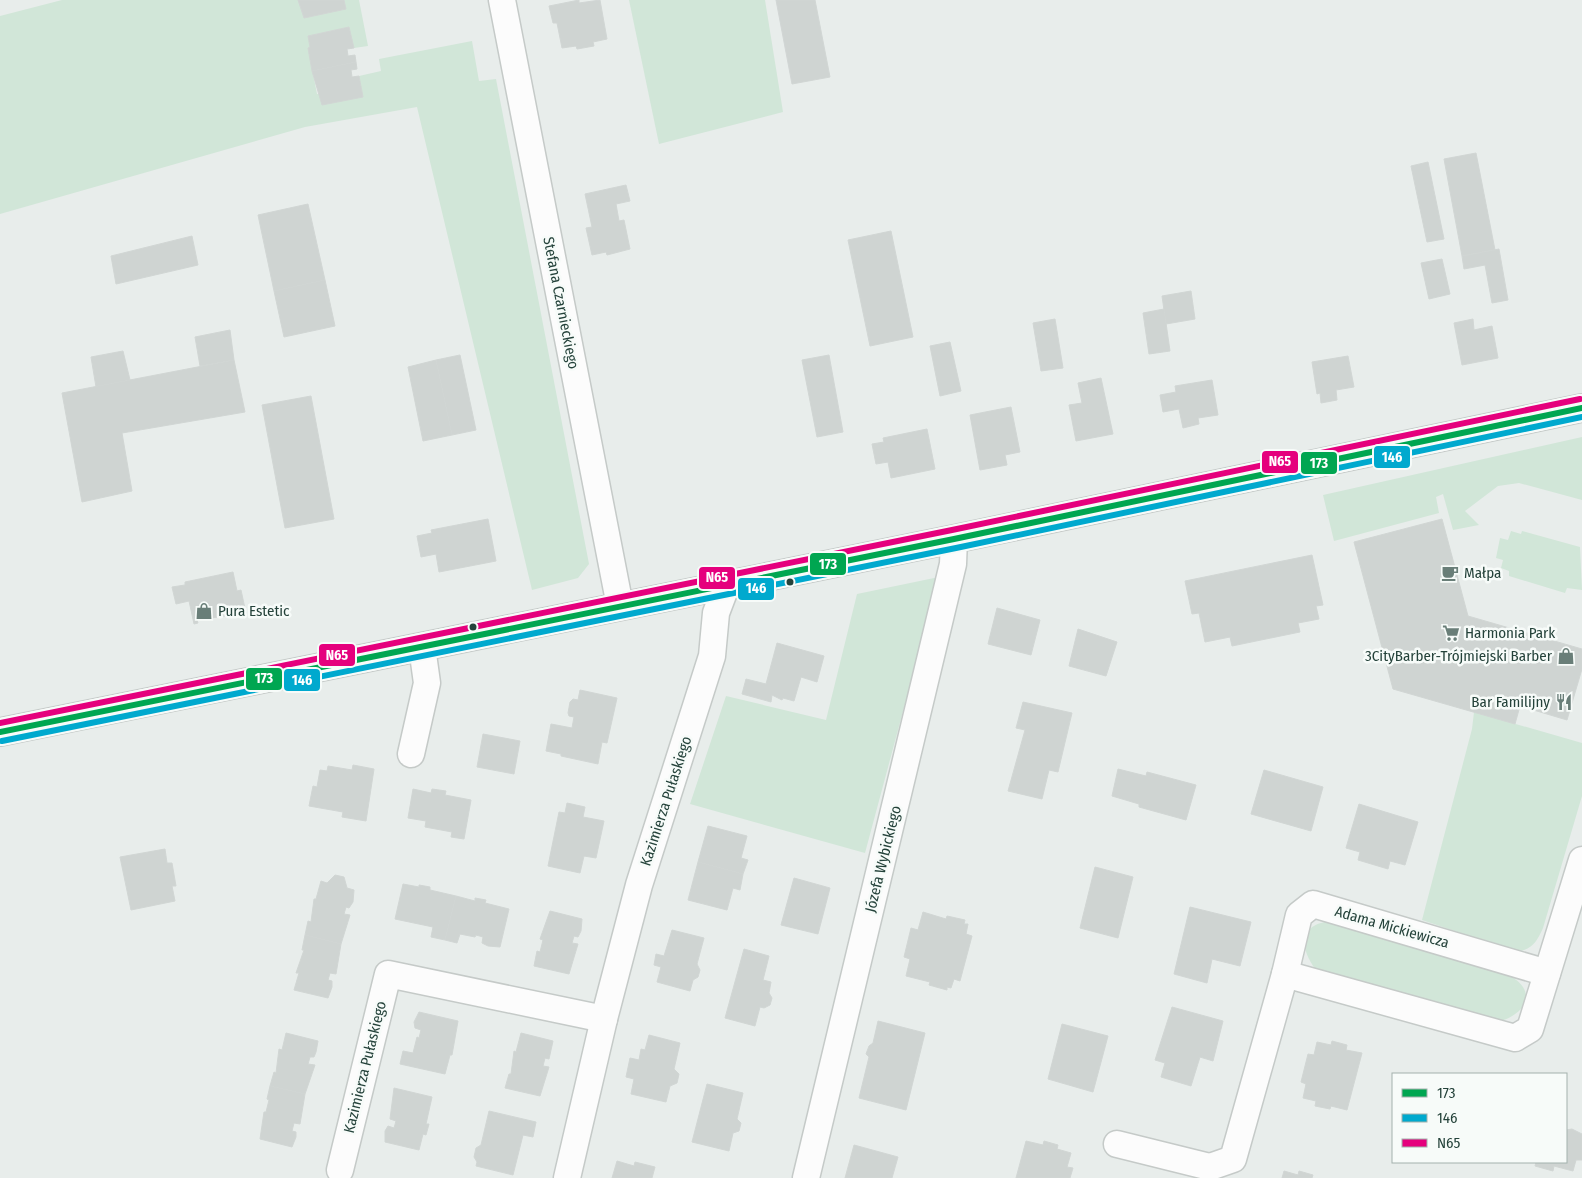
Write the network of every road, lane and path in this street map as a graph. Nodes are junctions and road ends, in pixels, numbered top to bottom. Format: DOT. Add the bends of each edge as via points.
graph roads {
  1 [pos="502,0"];
  2 [pos="1582,408"];
  3 [pos="954,539"];
  4 [pos="727,584"];
  5 [pos="620,606"];
  6 [pos="422,647"];
  7 [pos="0,732"];
  8 [pos="410,754"];
  9 [pos="1582,860"];
  10 [pos="1547,973"];
  11 [pos="1285,974"];
  12 [pos="604,1019"];
  13 [pos="1118,1144"];
  14 [pos="340,1170"];
  15 [pos="567,1178"];
  16 [pos="806,1178"];
  1 -- 5 [label="street, Stefana Czarnieckiego"];
  2 -- 3 [label="street"];
  3 -- 4 [label="street"];
  3 -- 16 [label="street, Józefa Wybickiego" via="953,564"];
  4 -- 5 [label="street"];
  4 -- 12 [label="street, Kazimierza Pułaskiego" via="716,613 712,656 639,885"];
  5 -- 6 [label="street"];
  6 -- 7 [label="street"];
  6 -- 8 [label="street" via="427,683"];
  9 -- 10 [label="street"];
  10 -- 11 [label="street" via="1530,1029 1515,1038"];
  10 -- 11 [label="street, Adama Mickiewicza" via="1313,904 1299,914"];
  11 -- 13 [label="street, Adama Mickiewicza" via="1233,1159 1210,1167"];
  12 -- 14 [label="street, Kazimierza Pułaskiego" via="388,974"];
  12 -- 15 [label="street, Kazimierza Pułaskiego"];
}
